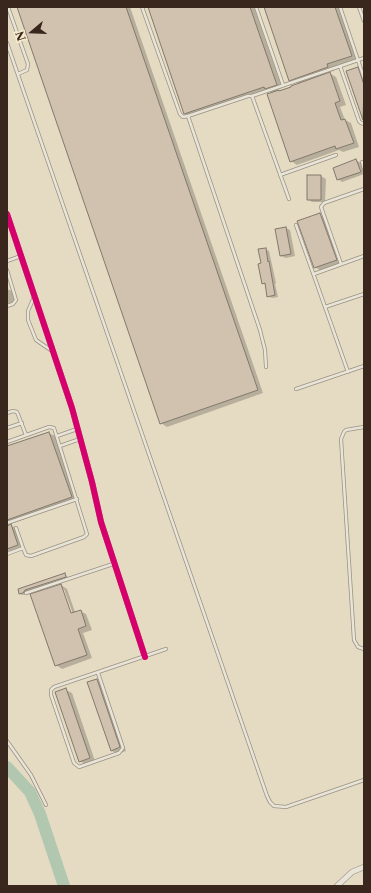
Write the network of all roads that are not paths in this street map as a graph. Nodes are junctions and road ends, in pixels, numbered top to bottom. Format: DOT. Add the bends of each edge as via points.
graph roads {
  1 [pos="8,7"];
  2 [pos="142,7"];
  3 [pos="256,7"];
  4 [pos="340,7"];
  5 [pos="359,7"];
  6 [pos="364,21"];
  7 [pos="7,43"];
  8 [pos="364,58"];
  9 [pos="358,60"];
  10 [pos="340,66"];
  11 [pos="18,74"];
  12 [pos="364,78"];
  13 [pos="283,86"];
  14 [pos="252,96"];
  15 [pos="188,116"];
  16 [pos="364,124"];
  17 [pos="336,155"];
  18 [pos="362,162"];
  19 [pos="364,169"];
  20 [pos="280,175"];
  21 [pos="364,189"];
  22 [pos="289,199"];
  23 [pos="7,214"];
  24 [pos="296,225"];
  25 [pos="21,256"];
  26 [pos="364,256"];
  27 [pos="7,261"];
  28 [pos="341,264"];
  29 [pos="7,270"];
  30 [pos="314,274"];
  31 [pos="364,294"];
  32 [pos="34,297"];
  33 [pos="7,306"];
  34 [pos="325,307"];
  35 [pos="52,351"];
  36 [pos="364,366"];
  37 [pos="266,367"];
  38 [pos="348,372"];
  39 [pos="296,389"];
  40 [pos="7,413"];
  41 [pos="22,423"];
  42 [pos="364,427"];
  43 [pos="7,428"];
  44 [pos="77,429"];
  45 [pos="26,436"];
  46 [pos="57,436"];
  47 [pos="81,439"];
  48 [pos="7,442"];
  49 [pos="60,446"];
  50 [pos="77,498"];
  51 [pos="7,523"];
  52 [pos="16,528"];
  53 [pos="23,548"];
  54 [pos="7,554"];
  55 [pos="114,564"];
  56 [pos="26,594"];
  57 [pos="166,649"];
  58 [pos="364,649"];
  59 [pos="145,657"];
  60 [pos="98,673"];
  61 [pos="7,741"];
  62 [pos="364,780"];
  63 [pos="46,805"];
  64 [pos="364,867"];
  65 [pos="337,886"];
  1 -- 11 [label="lane" via="28,64 27,70"];
  2 -- 15 [label="lane" via="180,114 183,117"];
  3 -- 13 [label="lane"];
  4 -- 9 [label="lane"];
  5 -- 6 [label="lane"];
  7 -- 11 [label="lane"];
  8 -- 9 [label="lane"];
  9 -- 10 [label="lane"];
  9 -- 12 [label="lane"];
  10 -- 13 [label="lane"];
  10 -- 16 [label="lane" via="359,121"];
  11 -- 62 [label="lane" via="270,802 274,806 286,807"];
  13 -- 14 [label="lane"];
  14 -- 15 [label="lane"];
  14 -- 20 [label="lane"];
  15 -- 37 [label="lane" via="258,324 265,350"];
  17 -- 20 [label="lane"];
  18 -- 19 [label="lane"];
  20 -- 22 [label="lane"];
  21 -- 28 [label="lane" via="322,205"];
  23 -- 25 [label="street"];
  24 -- 30 [label="lane"];
  25 -- 27 [label="lane"];
  25 -- 32 [label="street"];
  26 -- 28 [label="lane"];
  28 -- 30 [label="lane"];
  29 -- 33 [label="lane" via="16,300"];
  30 -- 34 [label="lane"];
  31 -- 34 [label="lane"];
  32 -- 35 [label="street"];
  32 -- 35 [label="lane" via="27,315 33,336"];
  34 -- 38 [label="lane"];
  35 -- 44 [label="street"];
  36 -- 38 [label="lane"];
  38 -- 39 [label="lane"];
  40 -- 41 [label="lane" via="17,412"];
  41 -- 43 [label="lane"];
  41 -- 45 [label="lane"];
  42 -- 58 [label="lane" via="346,430 341,439 354,640"];
  44 -- 46 [label="lane"];
  44 -- 47 [label="street"];
  45 -- 46 [label="lane" via="51,427"];
  45 -- 48 [label="lane"];
  46 -- 49 [label="lane"];
  47 -- 49 [label="lane"];
  47 -- 55 [label="street"];
  49 -- 50 [label="lane"];
  50 -- 51 [label="lane"];
  50 -- 53 [label="lane" via="87,531 86,536 31,556 26,555"];
  52 -- 53 [label="lane"];
  53 -- 54 [label="lane"];
  55 -- 56 [label="lane"];
  55 -- 59 [label="street"];
  57 -- 59 [label="lane"];
  59 -- 60 [label="lane"];
  60 -- 60 [label="lane" via="54,687 50,692 74,763 79,767 119,753 123,748"];
  61 -- 63 [label="lane" via="31,775"];
  64 -- 65 [label="street" via="352,872"];
}
